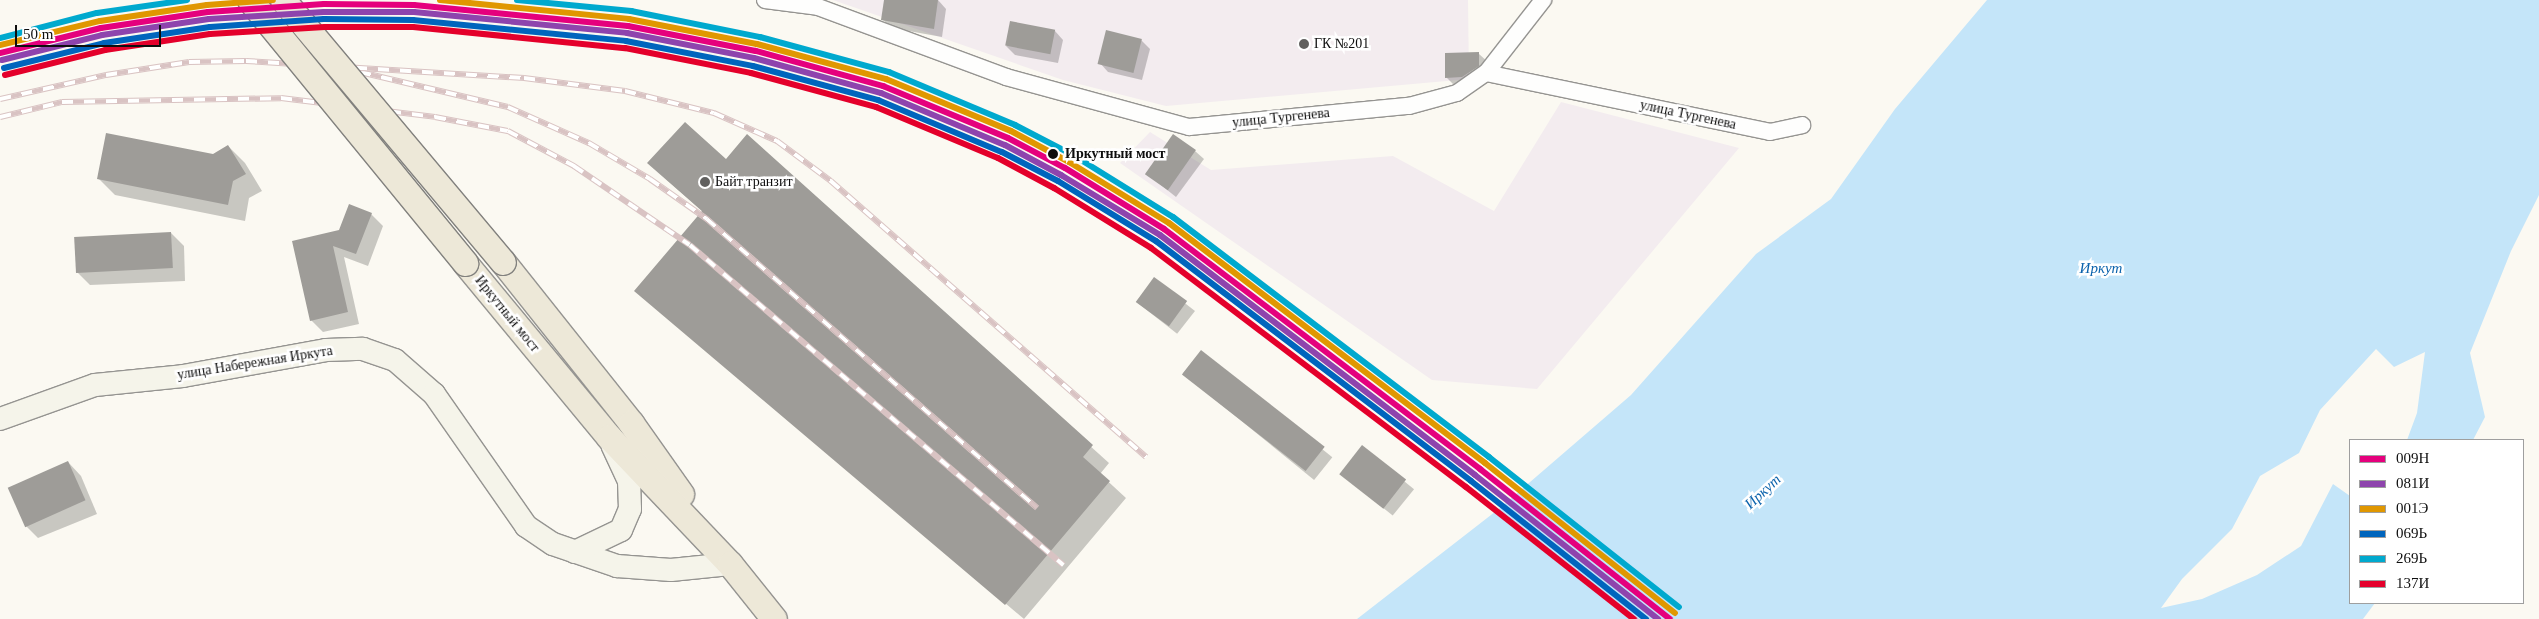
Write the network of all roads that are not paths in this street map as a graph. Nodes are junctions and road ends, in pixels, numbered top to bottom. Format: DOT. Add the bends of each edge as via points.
graph roads {
  1 [pos="250,0"];
  2 [pos="283,0"];
  3 [pos="765,0"];
  4 [pos="1543,0"];
  5 [pos="1486,73"];
  6 [pos="1802,125"];
  7 [pos="0,419"];
  8 [pos="609,437"];
  9 [pos="575,552"];
  10 [pos="730,564"];
  11 [pos="774,619"];
  1 -- 8 [label="main road, Иркутный мост, bridge"];
  2 -- 10 [label="main road, bridge" via="503,262 631,423"];
  3 -- 5 [label="street, улица Тургенева" via="818,7 1006,77 1189,128 1409,106 1457,93"];
  4 -- 5 [label="street"];
  5 -- 6 [label="street, улица Тургенева" via="1770,132"];
  7 -- 9 [label="main road, улица Набережная Иркута" via="95,385 183,376 326,350 363,349 395,360 434,394 526,526 553,544"];
  8 -- 9 [label="main road" via="629,481 630,509 621,530"];
  8 -- 10 [label="main road, Иркутный мост"];
  9 -- 10 [label="main road, улица Набережная Иркута" via="617,566 671,570"];
  10 -- 11 [label="main road, Иркутный мост"];
}
